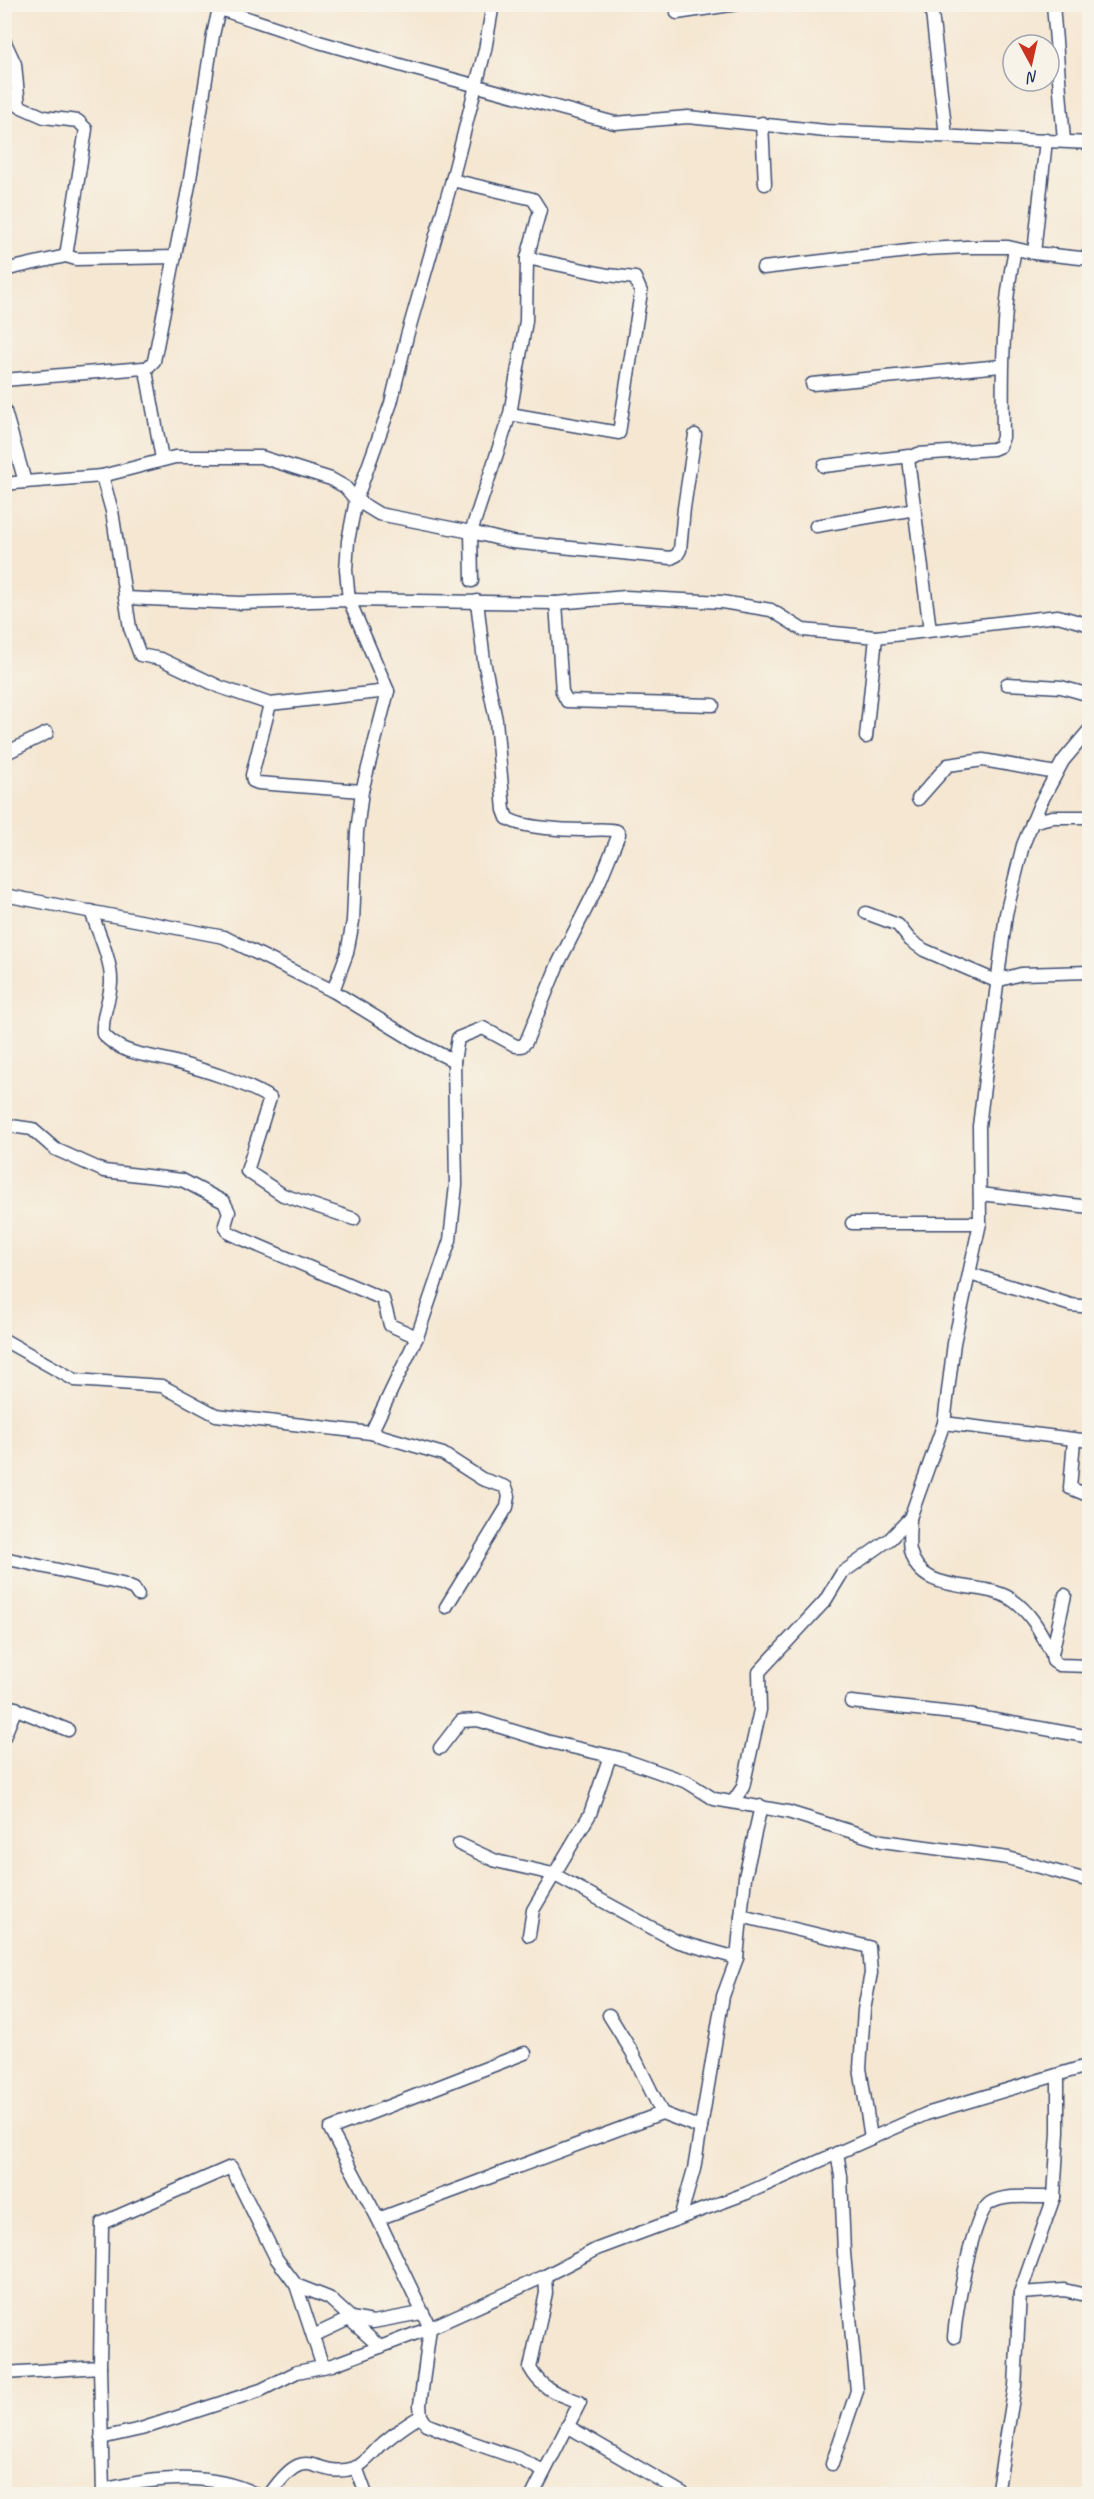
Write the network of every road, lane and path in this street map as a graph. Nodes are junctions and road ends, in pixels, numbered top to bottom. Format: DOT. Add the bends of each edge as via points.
graph roads {
  1 [pos="493,4"];
  2 [pos="738,4"];
  3 [pos="931,4"];
  4 [pos="1053,4"];
  5 [pos="220,7"];
  6 [pos="677,13"];
  7 [pos="4,40"];
  8 [pos="476,85"];
  9 [pos="762,123"];
  10 [pos="946,136"];
  11 [pos="1046,140"];
  12 [pos="1064,141"];
  13 [pos="1089,143"];
  14 [pos="452,180"];
  15 [pos="765,184"];
  16 [pos="1015,249"];
  17 [pos="1034,253"];
  18 [pos="66,256"];
  19 [pos="176,257"];
  20 [pos="527,258"];
  21 [pos="1089,259"];
  22 [pos="763,268"];
  23 [pos="4,270"];
  24 [pos="1001,366"];
  25 [pos="145,370"];
  26 [pos="4,380"];
  27 [pos="812,384"];
  28 [pos="4,408"];
  29 [pos="510,414"];
  30 [pos="695,435"];
  31 [pos="910,456"];
  32 [pos="162,459"];
  33 [pos="824,466"];
  34 [pos="102,476"];
  35 [pos="24,482"];
  36 [pos="4,484"];
  37 [pos="356,500"];
  38 [pos="915,509"];
  39 [pos="816,526"];
  40 [pos="471,532"];
  41 [pos="472,581"];
  42 [pos="125,598"];
  43 [pos="350,600"];
  44 [pos="477,601"];
  45 [pos="556,603"];
  46 [pos="1089,625"];
  47 [pos="930,630"];
  48 [pos="876,637"];
  49 [pos="1007,684"];
  50 [pos="388,691"];
  51 [pos="1089,695"];
  52 [pos="270,704"];
  53 [pos="713,705"];
  54 [pos="1089,729"];
  55 [pos="46,733"];
  56 [pos="866,737"];
  57 [pos="4,754"];
  58 [pos="1056,773"];
  59 [pos="363,791"];
  60 [pos="918,799"];
  61 [pos="1089,817"];
  62 [pos="1032,822"];
  63 [pos="4,895"];
  64 [pos="91,911"];
  65 [pos="866,913"];
  66 [pos="1089,972"];
  67 [pos="996,981"];
  68 [pos="333,991"];
  69 [pos="454,1061"];
  70 [pos="4,1125"];
  71 [pos="980,1194"];
  72 [pos="1089,1207"];
  73 [pos="354,1219"];
  74 [pos="852,1223"];
  75 [pos="980,1223"];
  76 [pos="970,1274"];
  77 [pos="1089,1308"];
  78 [pos="417,1337"];
  79 [pos="4,1340"];
  80 [pos="944,1423"];
  81 [pos="371,1433"];
  82 [pos="1074,1440"];
  83 [pos="1089,1440"];
  84 [pos="1089,1496"];
  85 [pos="910,1518"];
  86 [pos="4,1558"];
  87 [pos="138,1595"];
  88 [pos="1065,1595"];
  89 [pos="446,1607"];
  90 [pos="1052,1654"];
  91 [pos="1089,1666"];
  92 [pos="851,1702"];
  93 [pos="10,1706"];
  94 [pos="68,1730"];
  95 [pos="4,1737"];
  96 [pos="1089,1737"];
  97 [pos="440,1748"];
  98 [pos="610,1756"];
  99 [pos="733,1802"];
  100 [pos="760,1806"];
  101 [pos="459,1844"];
  102 [pos="554,1874"];
  103 [pos="1089,1881"];
  104 [pos="741,1916"];
  105 [pos="529,1935"];
  106 [pos="737,1958"];
  107 [pos="609,2015"];
  108 [pos="525,2053"];
  109 [pos="1089,2065"];
  110 [pos="1058,2075"];
  111 [pos="662,2113"];
  112 [pos="701,2128"];
  113 [pos="872,2138"];
  114 [pos="837,2153"];
  115 [pos="1054,2197"];
  116 [pos="680,2218"];
  117 [pos="378,2219"];
  118 [pos="545,2277"];
  119 [pos="296,2285"];
  120 [pos="1020,2293"];
  121 [pos="1089,2296"];
  122 [pos="421,2313"];
  123 [pos="350,2319"];
  124 [pos="430,2328"];
  125 [pos="313,2336"];
  126 [pos="954,2337"];
  127 [pos="380,2347"];
  128 [pos="100,2367"];
  129 [pos="323,2367"];
  130 [pos="4,2373"];
  131 [pos="421,2416"];
  132 [pos="567,2426"];
  133 [pos="101,2438"];
  134 [pos="832,2464"];
  135 [pos="356,2468"];
  136 [pos="544,2471"];
  137 [pos="103,2492"];
  138 [pos="255,2494"];
  139 [pos="270,2494"];
  140 [pos="366,2494"];
  141 [pos="533,2494"];
  142 [pos="684,2494"];
  143 [pos="997,2494"];
  1 -- 8 [label="street"];
  2 -- 6 [label="street"];
  3 -- 10 [label="street"];
  4 -- 12 [label="street"];
  5 -- 8 [label="street" via="319,42"];
  5 -- 19 [label="street"];
  7 -- 18 [label="street" via="15,64 19,106 44,117 78,121 86,129"];
  8 -- 9 [label="street" via="615,123 688,117"];
  8 -- 14 [label="street"];
  9 -- 10 [label="street" via="826,131"];
  9 -- 15 [label="street"];
  10 -- 11 [label="street"];
  11 -- 12 [label="street"];
  11 -- 17 [label="street"];
  12 -- 13 [label="street"];
  14 -- 20 [label="street" via="533,199 540,210"];
  14 -- 37 [label="street" via="391,403"];
  16 -- 17 [label="street"];
  16 -- 22 [label="street" via="925,249"];
  16 -- 24 [label="street"];
  17 -- 21 [label="street"];
  18 -- 19 [label="street"];
  18 -- 23 [label="street"];
  19 -- 25 [label="street" via="154,361"];
  20 -- 29 [label="street" via="526,321"];
  20 -- 29 [label="street" via="635,278 641,302 619,433"];
  24 -- 27 [label="street"];
  24 -- 31 [label="street" via="1000,446"];
  25 -- 26 [label="street"];
  25 -- 32 [label="street"];
  28 -- 35 [label="street"];
  29 -- 40 [label="street"];
  30 -- 40 [label="street" via="680,550 671,558 533,545"];
  31 -- 33 [label="street"];
  31 -- 38 [label="street"];
  32 -- 34 [label="street"];
  32 -- 37 [label="street" via="261,457 331,479"];
  34 -- 35 [label="street"];
  34 -- 42 [label="street" via="112,512"];
  35 -- 36 [label="street"];
  37 -- 40 [label="street" via="379,514"];
  37 -- 43 [label="street" via="346,570"];
  38 -- 39 [label="street"];
  38 -- 47 [label="street"];
  40 -- 41 [label="street"];
  42 -- 43 [label="street" via="240,603"];
  42 -- 52 [label="street" via="140,655 161,659 220,687"];
  43 -- 44 [label="street"];
  43 -- 50 [label="street"];
  44 -- 45 [label="street"];
  44 -- 69 [label="street" via="507,818 519,824 612,829 619,834 526,1042 516,1046 483,1028 458,1038"];
  45 -- 48 [label="street" via="626,597 722,602 771,610 804,630"];
  45 -- 53 [label="street" via="562,692 567,701"];
  46 -- 47 [label="street" via="1058,616"];
  47 -- 48 [label="street"];
  48 -- 56 [label="street"];
  49 -- 51 [label="street" via="1061,687"];
  50 -- 52 [label="street"];
  50 -- 59 [label="street"];
  52 -- 59 [label="street" via="253,781"];
  54 -- 58 [label="street"];
  55 -- 57 [label="street"];
  58 -- 60 [label="street" via="983,760 948,765"];
  58 -- 62 [label="street"];
  59 -- 68 [label="street" via="353,921"];
  61 -- 62 [label="street" via="1053,817"];
  62 -- 67 [label="street" via="1006,914"];
  63 -- 64 [label="street"];
  64 -- 68 [label="street" via="224,937"];
  64 -- 73 [label="street" via="111,984 102,1022 104,1034 120,1049 175,1062 253,1088 270,1098 247,1171 283,1195"];
  65 -- 67 [label="street" via="898,925 924,950"];
  66 -- 67 [label="street" via="1021,974"];
  67 -- 71 [label="street" via="979,1126"];
  68 -- 69 [label="street"];
  69 -- 78 [label="street" via="456,1185 450,1240"];
  70 -- 78 [label="street" via="32,1129 55,1149 104,1171 182,1180 224,1202 229,1212 225,1225 229,1233 383,1299 390,1325"];
  71 -- 72 [label="street"];
  71 -- 75 [label="street"];
  74 -- 75 [label="street"];
  75 -- 76 [label="street"];
  76 -- 77 [label="street"];
  76 -- 80 [label="street" via="954,1343"];
  78 -- 81 [label="street"];
  79 -- 81 [label="street" via="75,1380 162,1386 216,1415"];
  80 -- 82 [label="street"];
  80 -- 85 [label="street"];
  81 -- 89 [label="street" via="443,1454 482,1479 506,1487 507,1507"];
  82 -- 83 [label="street"];
  82 -- 84 [label="street" via="1070,1488"];
  85 -- 90 [label="street" via="910,1550 917,1567 928,1578 1009,1598 1034,1621"];
  85 -- 99 [label="street" via="890,1539 842,1573 825,1601 759,1671 760,1710 742,1787"];
  86 -- 87 [label="street" via="122,1584 134,1588"];
  88 -- 90 [label="street"];
  90 -- 91 [label="street" via="1059,1665"];
  92 -- 96 [label="street" via="962,1714"];
  93 -- 94 [label="street"];
  93 -- 95 [label="street"];
  97 -- 98 [label="street" via="461,1721 478,1720"];
  98 -- 99 [label="street" via="687,1782 714,1799"];
  98 -- 102 [label="street" via="590,1814"];
  99 -- 100 [label="street"];
  100 -- 103 [label="street" via="882,1840 1008,1858"];
  100 -- 104 [label="street"];
  101 -- 102 [label="street" via="496,1861"];
  102 -- 105 [label="street" via="533,1910"];
  102 -- 106 [label="street" via="676,1941"];
  104 -- 106 [label="street"];
  104 -- 113 [label="street" via="869,1947 871,1973 860,2068"];
  106 -- 112 [label="street" via="723,1996"];
  107 -- 111 [label="street"];
  108 -- 117 [label="street" via="330,2129"];
  109 -- 110 [label="street"];
  110 -- 113 [label="street" via="926,2114"];
  110 -- 115 [label="street"];
  111 -- 112 [label="street"];
  111 -- 117 [label="street"];
  112 -- 116 [label="street"];
  113 -- 114 [label="street"];
  114 -- 116 [label="street"];
  114 -- 134 [label="street" via="857,2391"];
  115 -- 120 [label="street"];
  115 -- 126 [label="street" via="999,2199 987,2204 978,2220 958,2301"];
  116 -- 118 [label="street" via="597,2249"];
  117 -- 122 [label="street"];
  118 -- 124 [label="street"];
  118 -- 132 [label="street" via="546,2293 530,2368 550,2391 580,2402"];
  119 -- 123 [label="street" via="329,2298"];
  119 -- 125 [label="street"];
  119 -- 128 [label="street" via="276,2258 231,2167 102,2223"];
  120 -- 121 [label="street" via="1064,2290"];
  120 -- 143 [label="street" via="1015,2386"];
  122 -- 123 [label="street" via="374,2322"];
  122 -- 124 [label="street"];
  123 -- 125 [label="street"];
  123 -- 127 [label="street"];
  124 -- 127 [label="street"];
  124 -- 131 [label="street"];
  125 -- 129 [label="street"];
  127 -- 129 [label="street"];
  128 -- 130 [label="street"];
  128 -- 133 [label="street"];
  129 -- 133 [label="street" via="297,2372 261,2390 141,2429"];
  131 -- 135 [label="street" via="406,2424"];
  131 -- 136 [label="street" via="426,2424"];
  132 -- 136 [label="street"];
  132 -- 142 [label="street"];
  133 -- 137 [label="street"];
  135 -- 139 [label="street" via="303,2463 291,2469"];
  135 -- 140 [label="street"];
  136 -- 141 [label="street"];
  137 -- 138 [label="street" via="134,2482 207,2480"];
}
